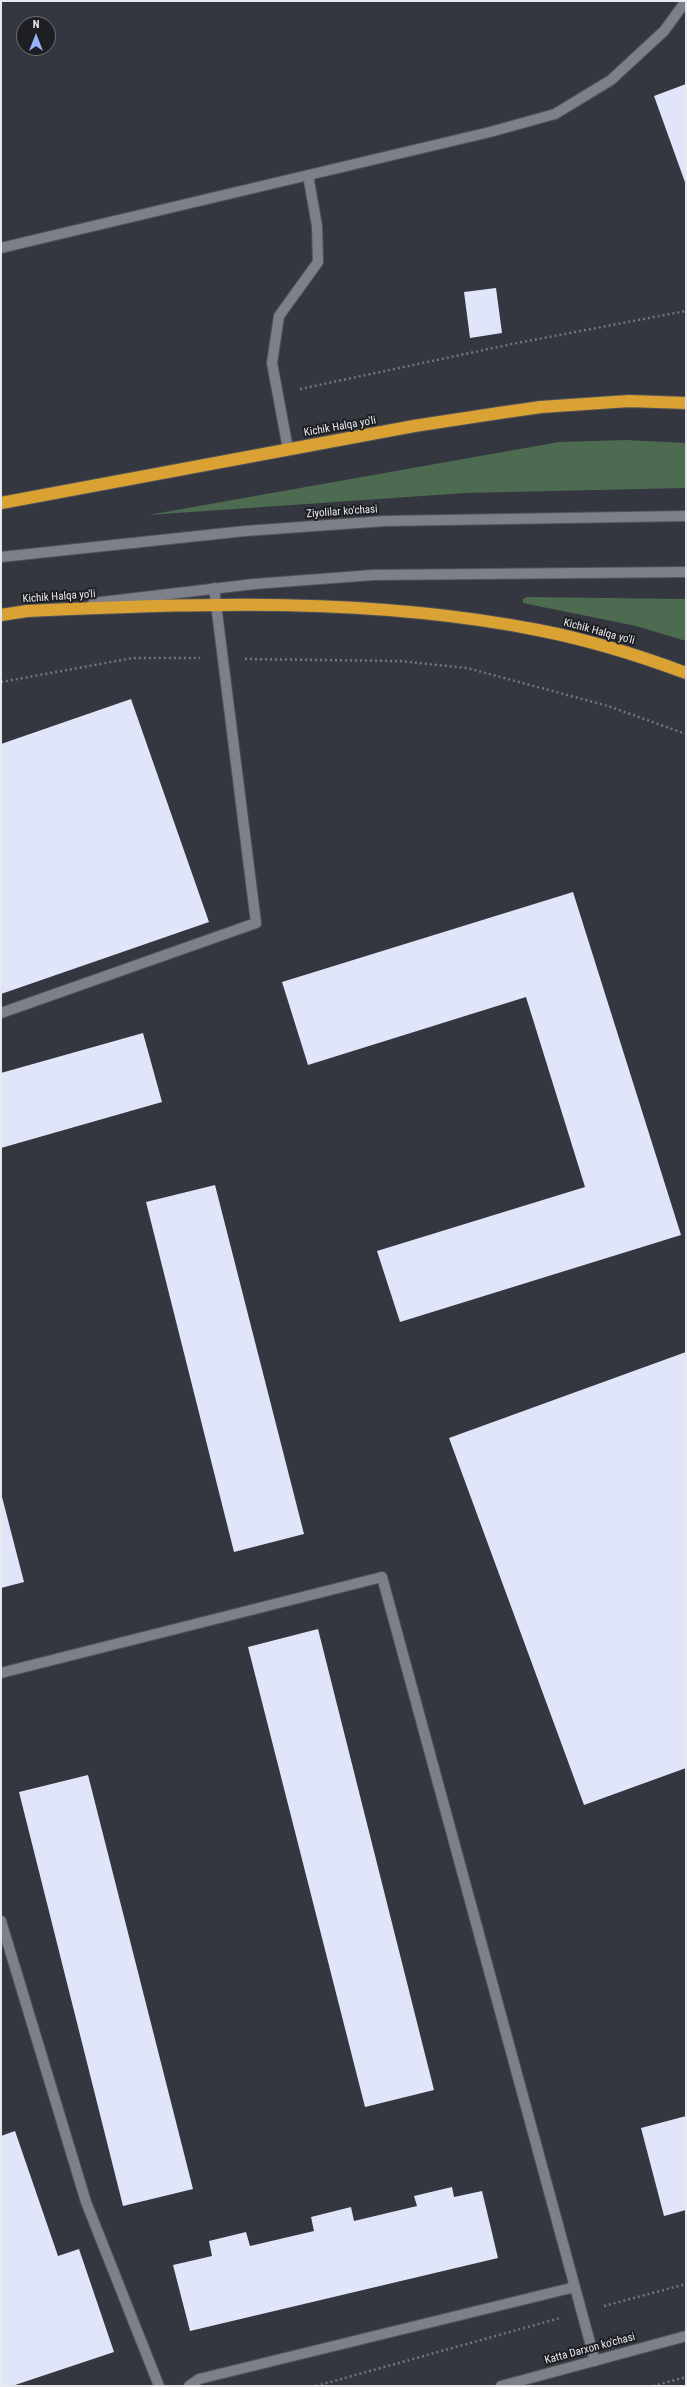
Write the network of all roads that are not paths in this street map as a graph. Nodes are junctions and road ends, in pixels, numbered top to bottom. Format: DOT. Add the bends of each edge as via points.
graph roads {
  1 [pos="686,1"];
  2 [pos="308,175"];
  3 [pos="1,248"];
  4 [pos="686,403"];
  5 [pos="288,449"];
  6 [pos="1,503"];
  7 [pos="686,516"];
  8 [pos="1,557"];
  9 [pos="686,572"];
  10 [pos="214,588"];
  11 [pos="216,604"];
  12 [pos="27,611"];
  13 [pos="1,616"];
  14 [pos="686,673"];
  15 [pos="1,1013"];
  16 [pos="1,1673"];
  17 [pos="1,1921"];
  18 [pos="575,2287"];
  19 [pos="686,2336"];
  20 [pos="595,2360"];
  21 [pos="159,2386"];
  22 [pos="189,2386"];
  23 [pos="501,2386"];
  1 -- 2 [label="main road" via="664,31 611,80 555,114"];
  2 -- 3 [label="main road"];
  2 -- 5 [label="main road" via="317,226 318,262 279,316 272,362"];
  4 -- 5 [label="highway, Kichik Halqa yo'li" via="629,401 541,407 414,426"];
  5 -- 6 [label="highway, Kichik Halqa yo'li"];
  7 -- 8 [label="main road, Ziyolilar ko'chasi" via="385,521 245,531"];
  9 -- 10 [label="main road" via="373,575"];
  10 -- 11 [label="main road"];
  10 -- 12 [label="main road"];
  11 -- 12 [label="highway, Kichik Halqa yo'li"];
  11 -- 14 [label="highway, Kichik Halqa yo'li" via="350,608 487,621 592,642"];
  11 -- 15 [label="main road" via="256,923"];
  12 -- 13 [label="highway, Kichik Halqa yo'li"];
  16 -- 18 [label="main road" via="382,1577"];
  17 -- 21 [label="main road" via="86,2202"];
  18 -- 20 [label="main road"];
  18 -- 22 [label="main road" via="199,2378"];
  19 -- 20 [label="main road, Katta Darxon ko'chasi"];
  20 -- 23 [label="main road, Katta Darxon ko'chasi"];
}
